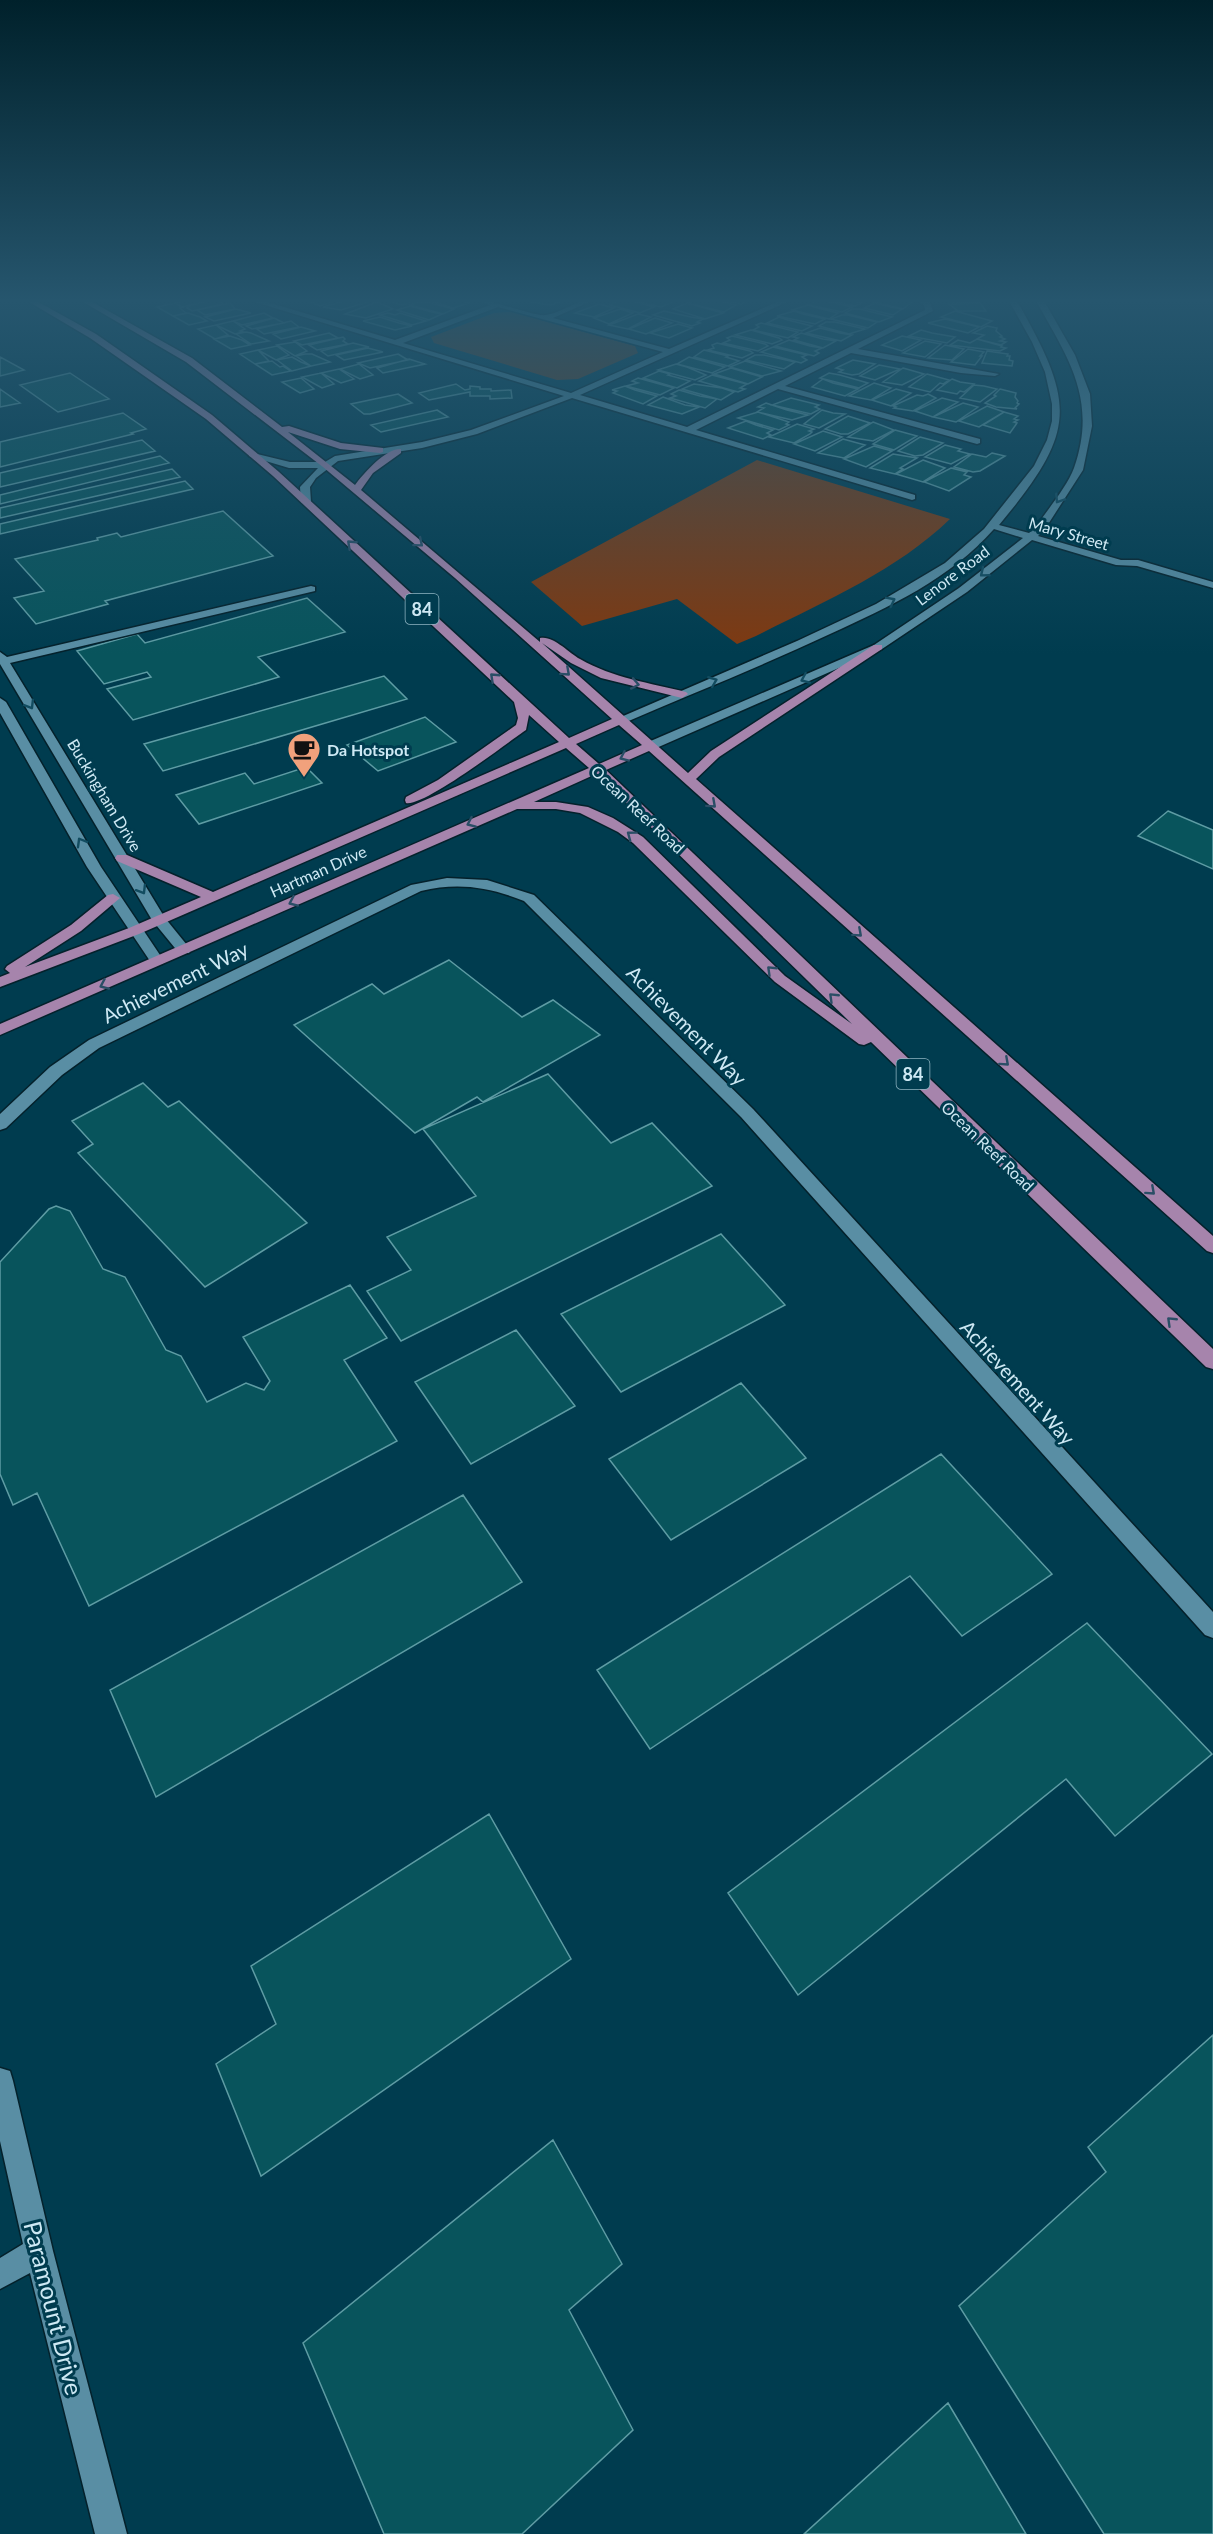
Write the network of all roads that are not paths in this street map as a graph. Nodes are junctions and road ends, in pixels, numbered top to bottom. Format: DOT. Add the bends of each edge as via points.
graph roads {
  1 [pos="209,417"];
  2 [pos="264,417"];
  3 [pos="513,417"];
  4 [pos="646,417"];
  5 [pos="714,417"];
  6 [pos="891,417"];
  7 [pos="1056,417"];
  8 [pos="1087,417"];
  9 [pos="270,422"];
  10 [pos="688,430"];
  11 [pos="977,441"];
  12 [pos="411,447"];
  13 [pos="380,450"];
  14 [pos="398,451"];
  15 [pos="252,454"];
  16 [pos="326,465"];
  17 [pos="356,490"];
  18 [pos="912,497"];
  19 [pos="306,502"];
  20 [pos="997,522"];
  21 [pos="1040,529"];
  22 [pos="1029,536"];
  23 [pos="1137,563"];
  24 [pos="459,576"];
  25 [pos="1213,585"];
  26 [pos="311,590"];
  27 [pos="878,647"];
  28 [pos="2,658"];
  29 [pos="682,694"];
  30 [pos="520,701"];
  31 [pos="0,702"];
  32 [pos="621,720"];
  33 [pos="568,744"];
  34 [pos="650,746"];
  35 [pos="598,769"];
  36 [pos="687,781"];
  37 [pos="509,806"];
  38 [pos="307,857"];
  39 [pos="122,858"];
  40 [pos="215,897"];
  41 [pos="113,898"];
  42 [pos="159,920"];
  43 [pos="134,931"];
  44 [pos="184,950"];
  45 [pos="157,962"];
  46 [pos="0,976"];
  47 [pos="0,982"];
  48 [pos="0,1030"];
  49 [pos="919,1080"];
  50 [pos="0,1124"];
  51 [pos="1213,1246"];
  52 [pos="1213,1361"];
  53 [pos="1213,1628"];
  54 [pos="0,2080"];
  55 [pos="39,2251"];
  56 [pos="0,2274"];
  57 [pos="111,2534"];
  1 -- 15 [label="main road, Ocean Reef Road / 84"];
  2 -- 9 [label="main road, 84"];
  3 -- 12 [label="street" via="474,432"];
  4 -- 10 [label="street"];
  5 -- 10 [label="street"];
  6 -- 11 [label="street"];
  7 -- 20 [label="street, Lenore Road" via="1046,453"];
  8 -- 21 [label="street, Lenore Road, one-way" via="1078,470"];
  9 -- 13 [label="main road" via="340,446"];
  9 -- 16 [label="main road, 84"];
  10 -- 18 [label="street"];
  12 -- 13 [label="street"];
  12 -- 14 [label="street"];
  13 -- 16 [label="street" via="335,459"];
  14 -- 16 [label="street"];
  14 -- 17 [label="main road" via="370,471"];
  15 -- 16 [label="street" via="289,465"];
  15 -- 19 [label="main road, Ocean Reef Road / 84"];
  16 -- 17 [label="main road, 84"];
  16 -- 19 [label="street" via="305,487"];
  17 -- 24 [label="main road, 84, one-way"];
  30 -- 19 [label="main road, Ocean Reef Road / 84, one-way"];
  20 -- 21 [label="street, Mary Street"];
  20 -- 22 [label="street, Mary Street"];
  29 -- 20 [label="street, Lenore Road, one-way" via="766,660 917,587 963,554"];
  21 -- 22 [label="street, Lenore Road"];
  21 -- 23 [label="street, Mary Street" via="1127,555"];
  22 -- 23 [label="street, Mary Street" via="1120,563"];
  22 -- 27 [label="street, Lenore Road, one-way" via="963,590"];
  23 -- 25 [label="street, Mary Street"];
  24 -- 29 [label="main road, one-way" via="590,670 622,682"];
  24 -- 32 [label="main road, 84, one-way"];
  26 -- 28 [label="street"];
  27 -- 34 [label="street, Lenore Road, one-way"];
  27 -- 36 [label="main road" via="715,754"];
  28 -- 39 [label="street, Buckingham Drive, one-way"];
  29 -- 32 [label="street, Lenore Road"];
  30 -- 33 [label="main road, Ocean Reef Road / 84"];
  30 -- 38 [label="main road" via="522,727 442,783"];
  41 -- 31 [label="street, one-way"];
  32 -- 33 [label="main road, Hartman Drive"];
  32 -- 34 [label="main road, 84"];
  33 -- 35 [label="main road, Ocean Reef Road / 84"];
  33 -- 38 [label="main road, Hartman Drive"];
  34 -- 35 [label="main road, Hartman Drive, one-way"];
  34 -- 36 [label="main road, 84"];
  35 -- 37 [label="main road, Hartman Drive"];
  49 -- 35 [label="main road, Ocean Reef Road / 84, one-way"];
  36 -- 51 [label="main road, 84, one-way"];
  37 -- 44 [label="main road, Hartman Drive, one-way"];
  49 -- 37 [label="main road, one-way" via="780,979 638,840 621,828 577,806"];
  38 -- 40 [label="main road, Hartman Drive"];
  39 -- 40 [label="main road"];
  39 -- 42 [label="street, Buckingham Drive, one-way"];
  40 -- 42 [label="main road, Hartman Drive"];
  41 -- 43 [label="street"];
  41 -- 46 [label="main road" via="76,928"];
  42 -- 43 [label="main road, Hartman Drive"];
  42 -- 44 [label="street, Buckingham Drive"];
  43 -- 45 [label="street"];
  43 -- 47 [label="main road, Hartman Drive"];
  44 -- 45 [label="main road, Hartman Drive"];
  45 -- 48 [label="main road, Hartman Drive, one-way"];
  52 -- 49 [label="main road, Ocean Reef Road / 84, one-way"];
  50 -- 53 [label="street, Achievement Way" via="56,1071 94,1044 416,888 442,881 499,885 529,898 747,1113"];
  54 -- 55 [label="street, Paramount Drive"];
  55 -- 56 [label="street"];
  55 -- 57 [label="street, Paramount Drive"];
}
